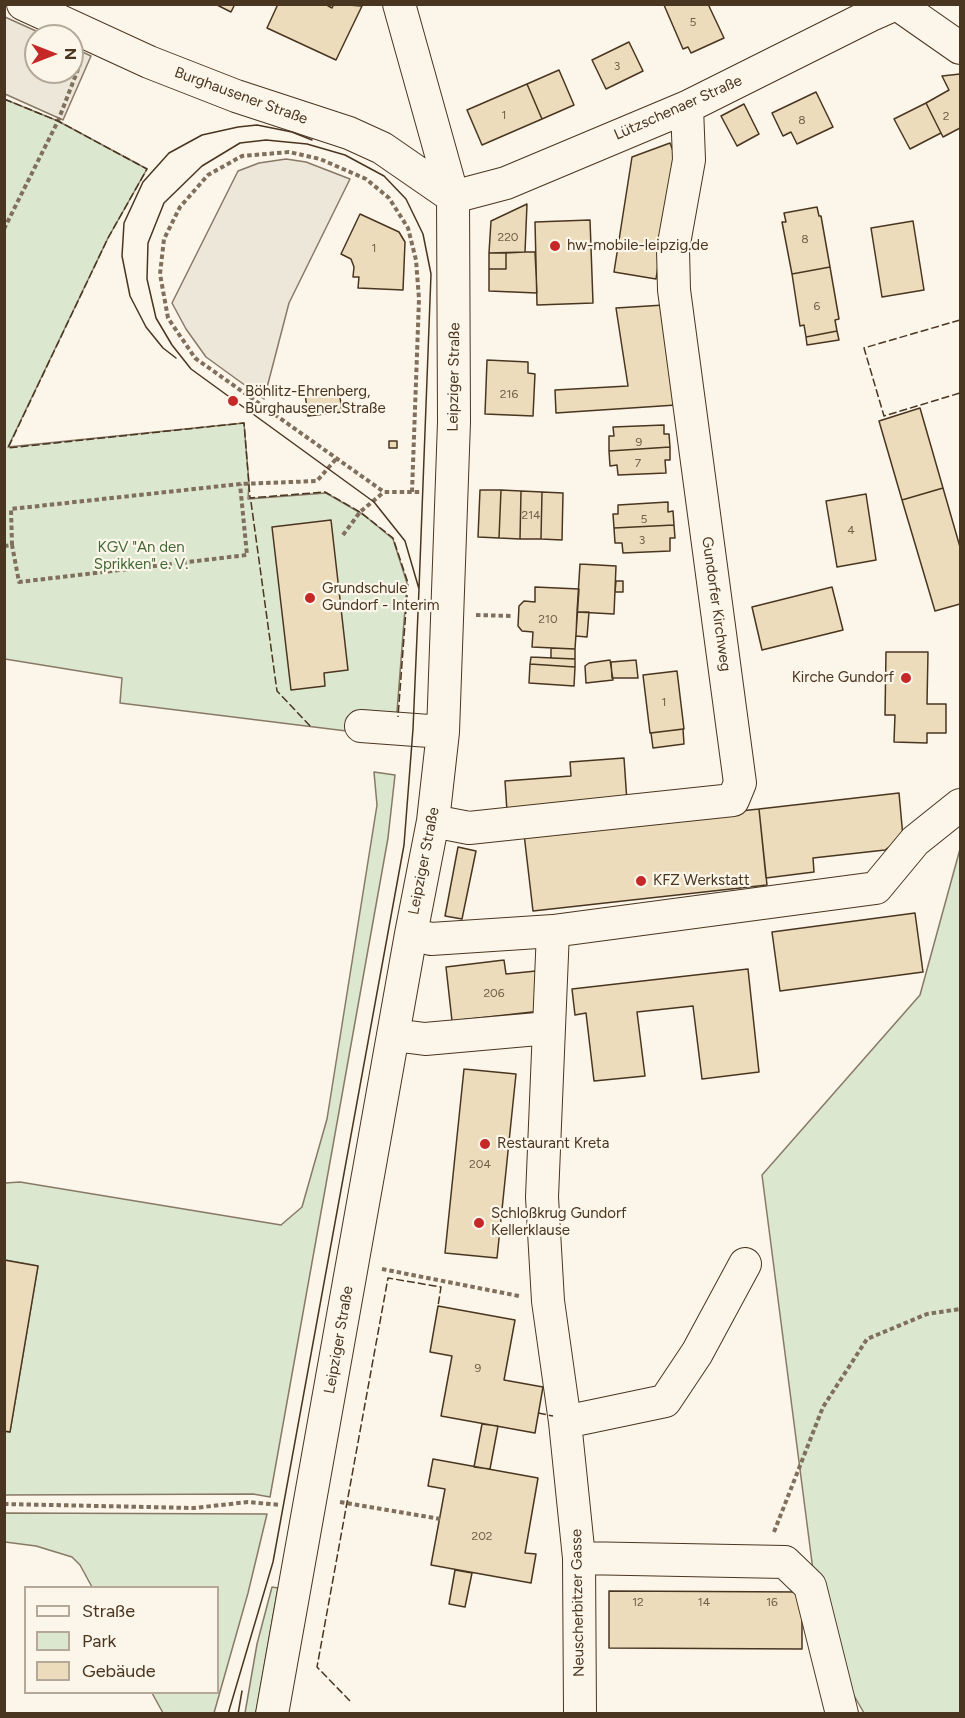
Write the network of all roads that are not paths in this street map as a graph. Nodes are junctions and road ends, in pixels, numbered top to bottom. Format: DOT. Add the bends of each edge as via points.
graph roads {
  1 [pos="23,4"];
  2 [pos="399,4"];
  3 [pos="882,7"];
  4 [pos="960,48"];
  5 [pos="687,107"];
  6 [pos="453,197"];
  7 [pos="361,726"];
  8 [pos="443,732"];
  9 [pos="960,805"];
  10 [pos="434,821"];
  11 [pos="553,931"];
  12 [pos="411,934"];
  13 [pos="549,1028"];
  14 [pos="394,1035"];
  15 [pos="746,1264"];
  16 [pos="565,1422"];
  17 [pos="579,1558"];
  18 [pos="272,1713"];
  19 [pos="580,1713"];
  20 [pos="842,1713"];
  1 -- 6 [label="street, Burghausener Straße" via="149,62 349,133 382,148"];
  2 -- 6 [label="street, Leipziger Straße"];
  3 -- 4 [label="street"];
  3 -- 5 [label="street, Lützschenaer Straße"];
  5 -- 6 [label="street, Lützschenaer Straße" via="506,183"];
  5 -- 10 [label="street, Gundorfer Kirchweg" via="689,160 673,249 674,291 740,783 733,800 469,828"];
  6 -- 8 [label="street, Leipziger Straße" via="455,358"];
  7 -- 8 [label="street"];
  8 -- 10 [label="street, Leipziger Straße"];
  9 -- 11 [label="street" via="915,841 876,888"];
  10 -- 12 [label="street, Leipziger Straße"];
  11 -- 12 [label="street" via="431,939"];
  11 -- 13 [label="street, Neuscherbitzer Gasse"];
  12 -- 14 [label="street, Leipziger Straße"];
  13 -- 14 [label="street" via="425,1040"];
  13 -- 16 [label="street, Neuscherbitzer Gasse" via="542,1197 549,1301"];
  14 -- 18 [label="street, Leipziger Straße"];
  15 -- 16 [label="street" via="697,1353 665,1401"];
  16 -- 17 [label="street, Neuscherbitzer Gasse"];
  17 -- 19 [label="street, Neuscherbitzer Gasse"];
  17 -- 20 [label="street" via="785,1562 810,1586"];
}
